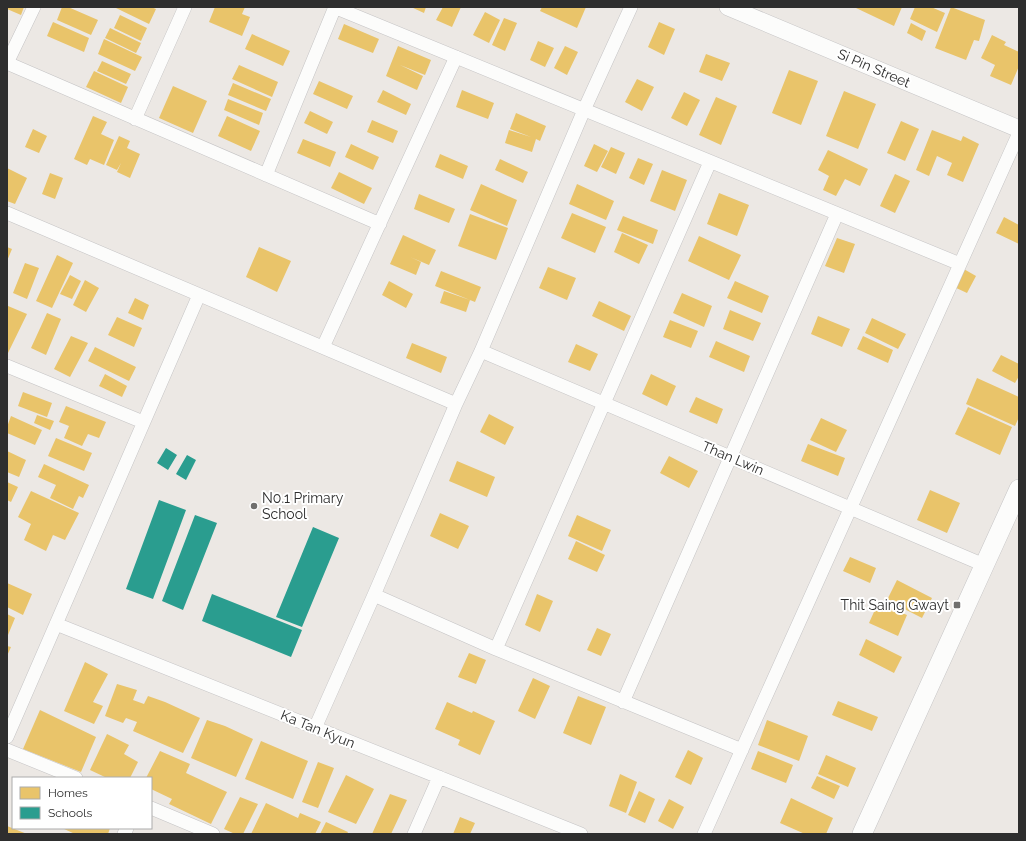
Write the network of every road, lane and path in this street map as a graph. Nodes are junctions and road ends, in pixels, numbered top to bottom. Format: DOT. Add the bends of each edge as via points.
graph roads {
  1 [pos="34,7"];
  2 [pos="185,7"];
  3 [pos="335,7"];
  4 [pos="631,7"];
  5 [pos="728,7"];
  6 [pos="456,57"];
  7 [pos="7,63"];
  8 [pos="584,110"];
  9 [pos="135,119"];
  10 [pos="1019,129"];
  11 [pos="1019,133"];
  12 [pos="710,162"];
  13 [pos="266,175"];
  14 [pos="7,213"];
  15 [pos="837,214"];
  16 [pos="380,224"];
  17 [pos="960,264"];
  18 [pos="199,295"];
  19 [pos="323,347"];
  20 [pos="481,351"];
  21 [pos="7,366"];
  22 [pos="456,404"];
  23 [pos="604,404"];
  24 [pos="143,422"];
  25 [pos="730,458"];
  26 [pos="1019,489"];
  27 [pos="850,508"];
  28 [pos="984,565"];
  29 [pos="374,595"];
  30 [pos="56,624"];
  31 [pos="496,648"];
  32 [pos="623,702"];
  33 [pos="316,728"];
  34 [pos="7,737"];
  35 [pos="7,750"];
  36 [pos="742,750"];
  37 [pos="74,777"];
  38 [pos="439,777"];
  39 [pos="152,808"];
  40 [pos="213,834"];
  41 [pos="414,834"];
  42 [pos="581,834"];
  43 [pos="704,834"];
  44 [pos="862,834"];
  1 -- 7 [label="street"];
  2 -- 9 [label="street"];
  3 -- 6 [label="street"];
  3 -- 13 [label="street"];
  4 -- 8 [label="street"];
  5 -- 10 [label="street, Si Pin Street"];
  6 -- 8 [label="street"];
  6 -- 16 [label="street"];
  7 -- 9 [label="street"];
  8 -- 12 [label="street"];
  8 -- 20 [label="street"];
  9 -- 13 [label="street"];
  11 -- 17 [label="street"];
  12 -- 15 [label="street"];
  12 -- 23 [label="street"];
  13 -- 16 [label="street"];
  14 -- 18 [label="street"];
  15 -- 17 [label="street"];
  15 -- 25 [label="street"];
  16 -- 19 [label="street"];
  17 -- 27 [label="street"];
  18 -- 19 [label="street"];
  18 -- 24 [label="street"];
  19 -- 22 [label="street"];
  20 -- 22 [label="street"];
  20 -- 23 [label="street, Than Lwin"];
  21 -- 24 [label="street"];
  22 -- 29 [label="street"];
  23 -- 25 [label="street, Than Lwin"];
  23 -- 31 [label="street"];
  24 -- 30 [label="street"];
  25 -- 27 [label="street, Than Lwin"];
  25 -- 32 [label="street"];
  26 -- 28 [label="main road"];
  27 -- 28 [label="street, Than Lwin"];
  27 -- 36 [label="street"];
  28 -- 44 [label="main road"];
  29 -- 31 [label="street"];
  29 -- 33 [label="street"];
  30 -- 33 [label="street, Ka Tan Kyun"];
  30 -- 34 [label="street"];
  31 -- 32 [label="street"];
  32 -- 36 [label="street"];
  33 -- 38 [label="street, Ka Tan Kyun"];
  35 -- 37 [label="street"];
  36 -- 43 [label="street"];
  38 -- 41 [label="street"];
  38 -- 42 [label="street, Ka Tan Kyun"];
  39 -- 40 [label="street"];
}
